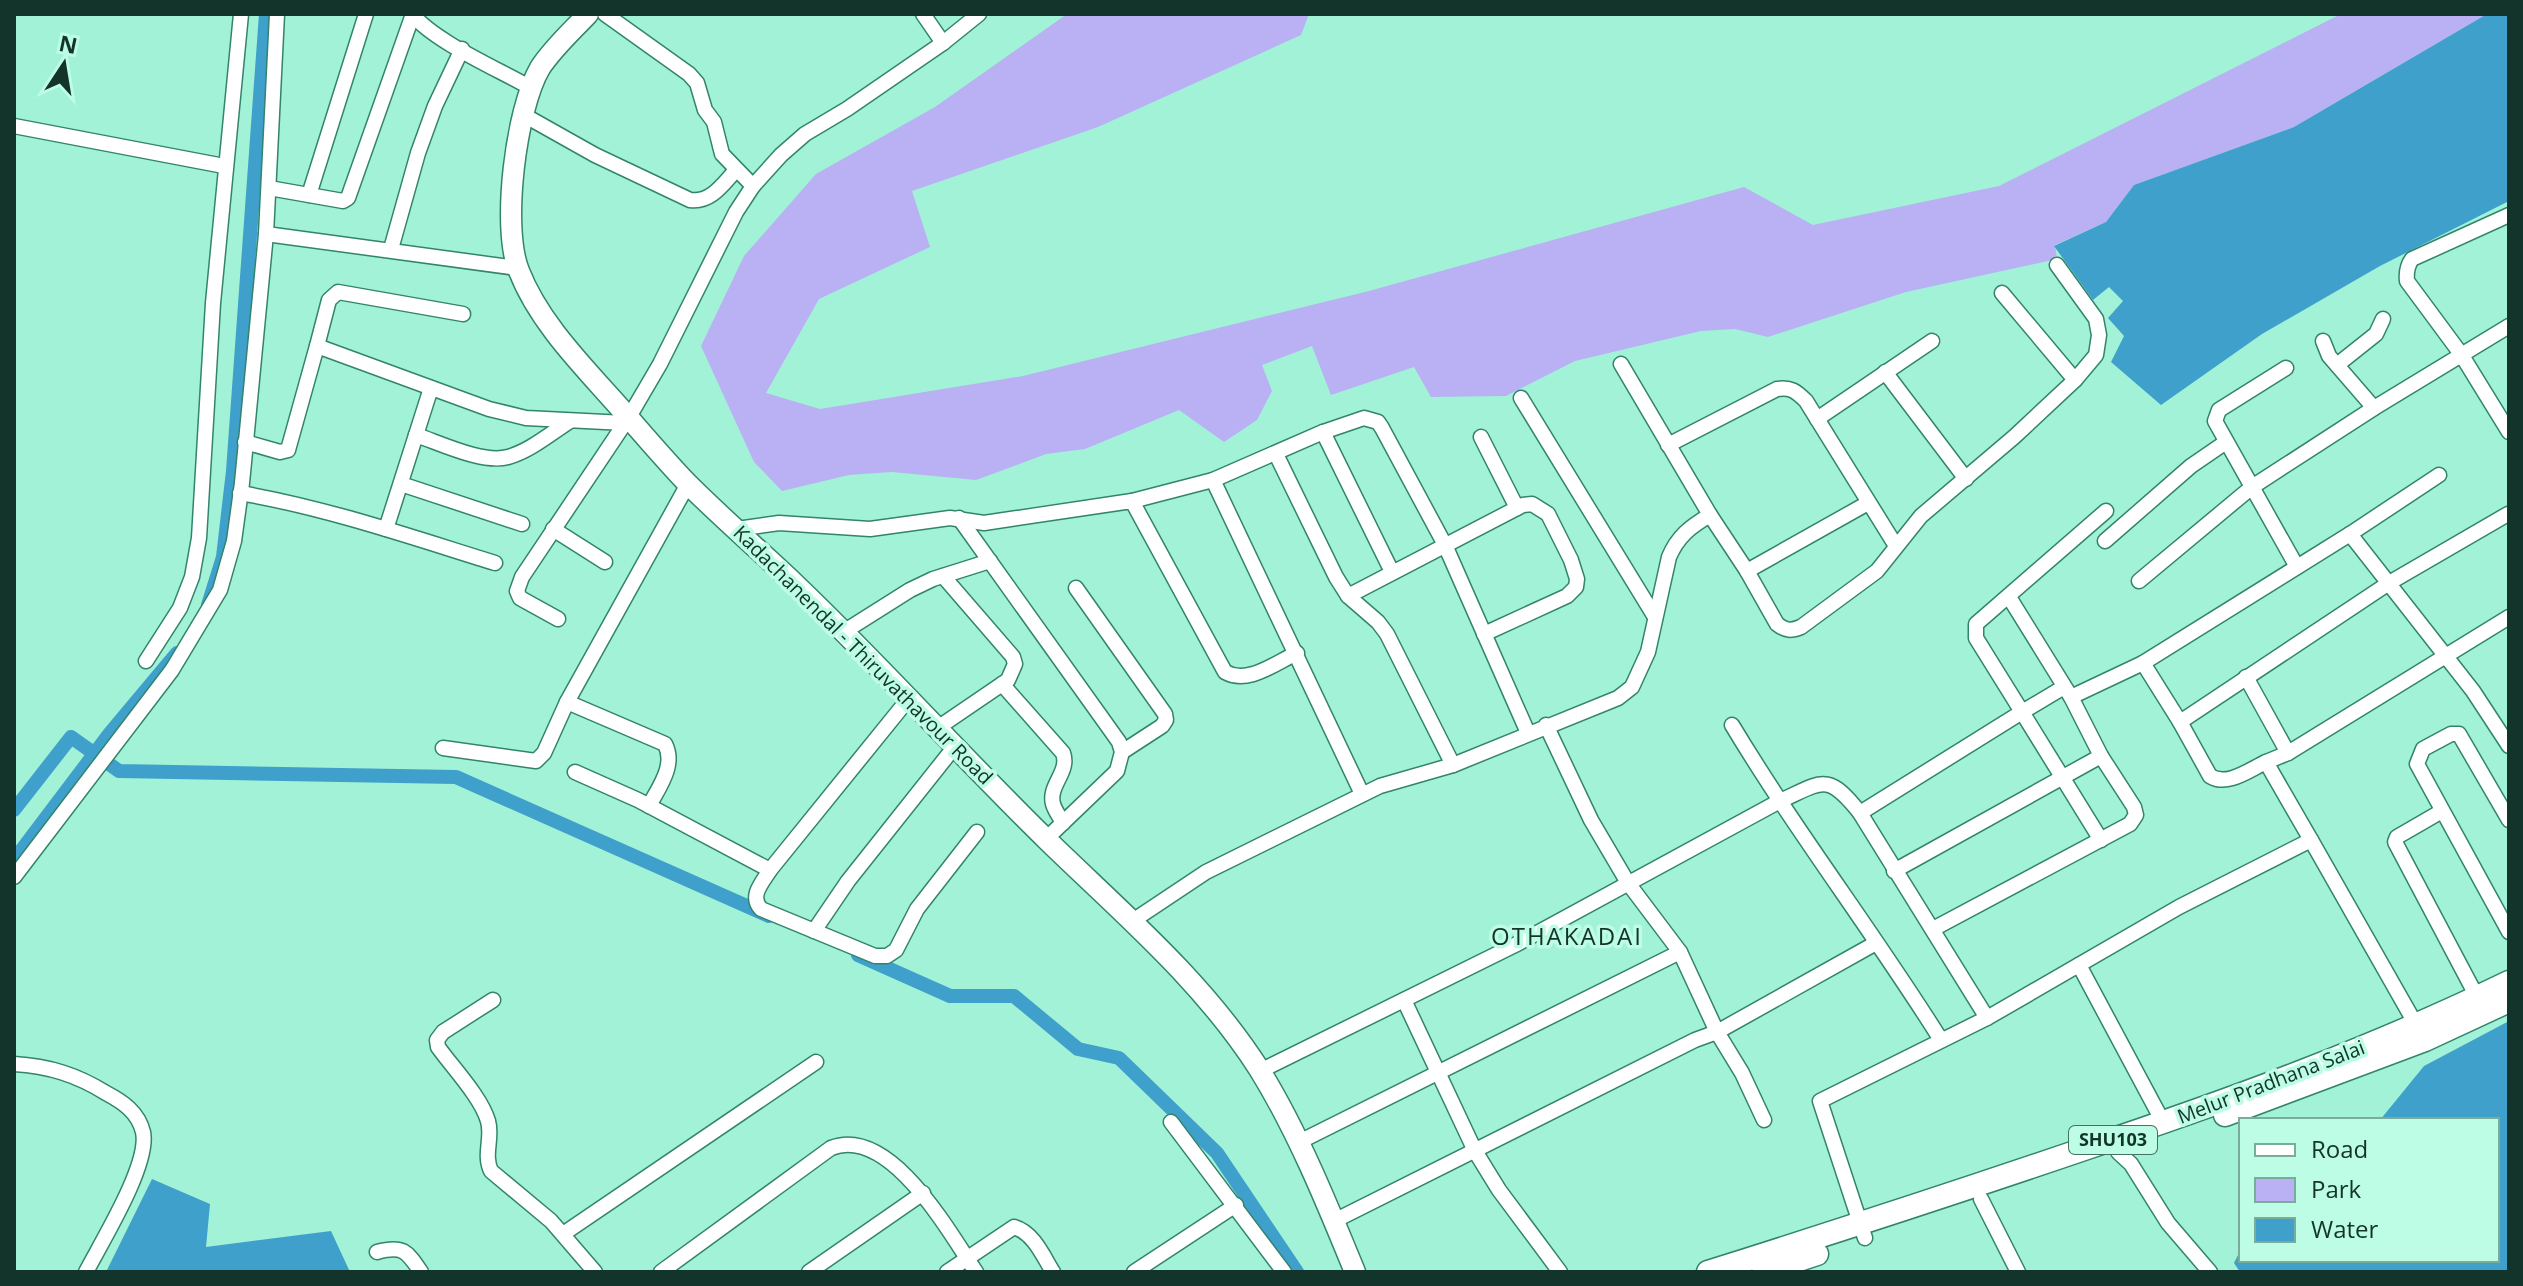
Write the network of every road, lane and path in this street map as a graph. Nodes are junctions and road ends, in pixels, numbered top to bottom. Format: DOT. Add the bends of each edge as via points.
graph roads {
  1 [pos="241,14"];
  2 [pos="277,14"];
  3 [pos="366,14"];
  4 [pos="412,14"];
  5 [pos="588,14"];
  6 [pos="605,14"];
  7 [pos="923,14"];
  8 [pos="979,14"];
  9 [pos="943,43"];
  10 [pos="462,49"];
  11 [pos="531,88"];
  12 [pos="522,114"];
  13 [pos="14,126"];
  14 [pos="224,166"];
  15 [pos="736,170"];
  16 [pos="753,186"];
  17 [pos="269,188"];
  18 [pos="309,195"];
  19 [pos="2509,215"];
  20 [pos="266,234"];
  21 [pos="391,249"];
  22 [pos="2057,265"];
  23 [pos="517,268"];
  24 [pos="2002,293"];
  25 [pos="463,314"];
  26 [pos="2383,319"];
  27 [pos="2509,326"];
  28 [pos="1932,341"];
  29 [pos="2323,341"];
  30 [pos="317,346"];
  31 [pos="2461,354"];
  32 [pos="1621,364"];
  33 [pos="2337,365"];
  34 [pos="2286,368"];
  35 [pos="1885,372"];
  36 [pos="2075,380"];
  37 [pos="431,388"];
  38 [pos="1521,398"];
  39 [pos="2374,408"];
  40 [pos="1817,419"];
  41 [pos="627,420"];
  42 [pos="570,421"];
  43 [pos="1323,432"];
  44 [pos="2509,432"];
  45 [pos="416,435"];
  46 [pos="1481,437"];
  47 [pos="245,442"];
  48 [pos="2226,442"];
  49 [pos="1668,445"];
  50 [pos="1276,454"];
  51 [pos="2439,475"];
  52 [pos="1966,479"];
  53 [pos="1213,480"];
  54 [pos="401,484"];
  55 [pos="688,484"];
  56 [pos="2252,487"];
  57 [pos="240,493"];
  58 [pos="1132,501"];
  59 [pos="1868,503"];
  60 [pos="1517,508"];
  61 [pos="2106,511"];
  62 [pos="1710,515"];
  63 [pos="2509,515"];
  64 [pos="959,518"];
  65 [pos="522,524"];
  66 [pos="386,529"];
  67 [pos="553,529"];
  68 [pos="737,529"];
  69 [pos="2350,534"];
  70 [pos="2105,541"];
  71 [pos="1445,545"];
  72 [pos="1896,546"];
  73 [pos="990,561"];
  74 [pos="605,562"];
  75 [pos="495,563"];
  76 [pos="2297,567"];
  77 [pos="1747,571"];
  78 [pos="1392,572"];
  79 [pos="943,576"];
  80 [pos="2139,581"];
  81 [pos="2389,583"];
  82 [pos="1076,588"];
  83 [pos="1348,596"];
  84 [pos="2009,597"];
  85 [pos="1655,617"];
  86 [pos="558,619"];
  87 [pos="2504,620"];
  88 [pos="845,631"];
  89 [pos="1484,634"];
  90 [pos="2509,637"];
  91 [pos="1297,653"];
  92 [pos="2446,657"];
  93 [pos="146,661"];
  94 [pos="2143,663"];
  95 [pos="2246,677"];
  96 [pos="1002,684"];
  97 [pos="2067,692"];
  98 [pos="910,697"];
  99 [pos="567,702"];
  100 [pos="2022,712"];
  101 [pos="2180,722"];
  102 [pos="1546,725"];
  103 [pos="1732,725"];
  104 [pos="939,727"];
  105 [pos="1528,733"];
  106 [pos="956,745"];
  107 [pos="2509,746"];
  108 [pos="443,748"];
  109 [pos="1122,752"];
  110 [pos="2288,753"];
  111 [pos="2101,756"];
  112 [pos="2266,762"];
  113 [pos="1453,765"];
  114 [pos="575,772"];
  115 [pos="2063,778"];
  116 [pos="1362,794"];
  117 [pos="1778,802"];
  118 [pos="649,806"];
  119 [pos="2442,811"];
  120 [pos="1860,813"];
  121 [pos="2509,820"];
  122 [pos="1063,823"];
  123 [pos="977,832"];
  124 [pos="1046,839"];
  125 [pos="2101,840"];
  126 [pos="2311,840"];
  127 [pos="770,870"];
  128 [pos="1894,871"];
  129 [pos="14,877"];
  130 [pos="1628,883"];
  131 [pos="1134,920"];
  132 [pos="1933,929"];
  133 [pos="814,931"];
  134 [pos="2509,932"];
  135 [pos="1876,943"];
  136 [pos="1680,952"];
  137 [pos="2079,965"];
  138 [pos="2509,982"];
  139 [pos="2477,997"];
  140 [pos="493,1000"];
  141 [pos="1404,1000"];
  142 [pos="2509,1001"];
  143 [pos="1987,1018"];
  144 [pos="1717,1032"];
  145 [pos="2421,1033"];
  146 [pos="1941,1040"];
  147 [pos="816,1062"];
  148 [pos="14,1064"];
  149 [pos="1260,1071"];
  150 [pos="1438,1074"];
  151 [pos="1764,1120"];
  152 [pos="1171,1122"];
  153 [pos="2163,1122"];
  154 [pos="1297,1143"];
  155 [pos="1475,1151"];
  156 [pos="2118,1152"];
  157 [pos="923,1193"];
  158 [pos="1981,1199"];
  159 [pos="1236,1205"];
  160 [pos="1334,1221"];
  161 [pos="1863,1231"];
  162 [pos="563,1234"];
  163 [pos="377,1252"];
  164 [pos="967,1258"];
  165 [pos="86,1272"];
  166 [pos="421,1272"];
  167 [pos="595,1272"];
  168 [pos="661,1272"];
  169 [pos="809,1272"];
  170 [pos="947,1272"];
  171 [pos="976,1272"];
  172 [pos="1053,1272"];
  173 [pos="1134,1272"];
  174 [pos="1284,1272"];
  175 [pos="1355,1272"];
  176 [pos="1560,1272"];
  177 [pos="1708,1272"];
  178 [pos="1763,1272"];
  179 [pos="2018,1272"];
  180 [pos="2210,1272"];
  1 -- 14 [label="street"];
  2 -- 17 [label="street"];
  3 -- 18 [label="street"];
  4 -- 10 [label="street"];
  4 -- 18 [label="street" via="351,193 343,201"];
  5 -- 11 [label="main road, Kadachanendal - Thiruvathavour Road" via="541,67"];
  6 -- 15 [label="street" via="697,83 722,154"];
  7 -- 9 [label="street"];
  8 -- 9 [label="street"];
  9 -- 16 [label="street" via="805,134"];
  10 -- 11 [label="street"];
  10 -- 21 [label="street" via="418,153"];
  11 -- 12 [label="main road, Kadachanendal - Thiruvathavour Road"];
  12 -- 15 [label="street" via="690,200 712,195"];
  12 -- 23 [label="main road, Kadachanendal - Thiruvathavour Road" via="514,164"];
  13 -- 14 [label="street"];
  14 -- 93 [label="street" via="199,538 180,608"];
  15 -- 16 [label="street"];
  16 -- 41 [label="street"];
  17 -- 18 [label="street"];
  17 -- 20 [label="street"];
  19 -- 31 [label="street" via="2408,265 2407,281"];
  20 -- 21 [label="street"];
  20 -- 47 [label="street"];
  21 -- 23 [label="street"];
  22 -- 36 [label="street" via="2096,319 2099,335 2096,355"];
  23 -- 41 [label="main road, Kadachanendal - Thiruvathavour Road" via="551,328"];
  24 -- 36 [label="street"];
  25 -- 30 [label="street" via="338,292 329,300"];
  26 -- 33 [label="street" via="2376,334"];
  27 -- 31 [label="street"];
  28 -- 35 [label="street"];
  29 -- 33 [label="street"];
  30 -- 37 [label="street"];
  30 -- 47 [label="street" via="288,450"];
  31 -- 39 [label="street"];
  31 -- 44 [label="street"];
  32 -- 49 [label="street"];
  33 -- 39 [label="street"];
  34 -- 48 [label="street" via="2219,410 2215,421"];
  35 -- 40 [label="street"];
  35 -- 52 [label="street"];
  36 -- 52 [label="street"];
  37 -- 42 [label="street" via="526,418"];
  37 -- 45 [label="street"];
  38 -- 85 [label="street"];
  39 -- 56 [label="street"];
  40 -- 49 [label="street" via="1796,391 1777,389"];
  40 -- 59 [label="street"];
  41 -- 42 [label="street"];
  41 -- 55 [label="main road, Kadachanendal - Thiruvathavour Road"];
  41 -- 67 [label="street"];
  42 -- 45 [label="street" via="510,456 495,459"];
  43 -- 50 [label="street"];
  43 -- 71 [label="street" via="1364,418 1378,422"];
  43 -- 78 [label="street"];
  45 -- 54 [label="street"];
  46 -- 60 [label="street"];
  47 -- 57 [label="street"];
  48 -- 56 [label="street"];
  48 -- 70 [label="street"];
  49 -- 62 [label="street"];
  50 -- 53 [label="street"];
  50 -- 83 [label="street"];
  51 -- 69 [label="street"];
  52 -- 72 [label="street" via="1921,516"];
  53 -- 58 [label="street"];
  53 -- 91 [label="street"];
  54 -- 65 [label="street"];
  54 -- 66 [label="street"];
  55 -- 68 [label="main road, Kadachanendal - Thiruvathavour Road"];
  55 -- 99 [label="street"];
  56 -- 76 [label="street"];
  56 -- 80 [label="street"];
  57 -- 66 [label="street"];
  57 -- 129 [label="street" via="220,590 172,670"];
  58 -- 64 [label="street" via="984,523"];
  58 -- 91 [label="street" via="1225,672 1248,676"];
  59 -- 72 [label="street"];
  59 -- 77 [label="street"];
  60 -- 71 [label="street"];
  60 -- 89 [label="street" via="1532,504 1548,514 1571,560 1576,587"];
  61 -- 84 [label="street"];
  62 -- 77 [label="street"];
  62 -- 85 [label="street" via="1675,543"];
  63 -- 81 [label="street"];
  64 -- 68 [label="street" via="870,529 779,523"];
  64 -- 73 [label="street"];
  66 -- 75 [label="street"];
  67 -- 74 [label="street"];
  67 -- 86 [label="street" via="517,591 520,598"];
  68 -- 88 [label="main road, Kadachanendal - Thiruvathavour Road"];
  69 -- 76 [label="street"];
  69 -- 81 [label="street"];
  71 -- 78 [label="street"];
  71 -- 89 [label="street"];
  72 -- 77 [label="street" via="1877,571 1792,631 1777,624"];
  73 -- 79 [label="street"];
  73 -- 109 [label="street"];
  76 -- 94 [label="street"];
  78 -- 83 [label="street"];
  79 -- 88 [label="street"];
  79 -- 96 [label="street" via="1013,657 1013,674"];
  81 -- 92 [label="street"];
  81 -- 95 [label="street"];
  82 -- 109 [label="street" via="1165,714 1162,726"];
  83 -- 113 [label="street" via="1387,634"];
  84 -- 97 [label="street"];
  84 -- 100 [label="street" via="1979,619 1974,630"];
  85 -- 102 [label="street" via="1648,652 1632,687 1618,698"];
  87 -- 90 [label="street"];
  87 -- 92 [label="street"];
  88 -- 98 [label="main road, Kadachanendal - Thiruvathavour Road"];
  89 -- 105 [label="street"];
  91 -- 116 [label="street"];
  92 -- 107 [label="street"];
  92 -- 110 [label="street"];
  94 -- 97 [label="street"];
  94 -- 101 [label="street"];
  95 -- 101 [label="street"];
  95 -- 110 [label="street"];
  96 -- 104 [label="street"];
  96 -- 122 [label="street" via="1063,753 1066,760 1052,801"];
  97 -- 100 [label="street"];
  97 -- 111 [label="street"];
  98 -- 104 [label="main road, Kadachanendal - Thiruvathavour Road"];
  98 -- 127 [label="street"];
  99 -- 108 [label="street" via="536,761"];
  99 -- 118 [label="street" via="665,744 667,771"];
  100 -- 115 [label="street"];
  100 -- 120 [label="street"];
  101 -- 112 [label="street" via="2216,781"];
  102 -- 105 [label="street"];
  102 -- 130 [label="street"];
  103 -- 117 [label="street"];
  104 -- 106 [label="main road, Kadachanendal - Thiruvathavour Road"];
  105 -- 113 [label="street"];
  106 -- 124 [label="main road, Kadachanendal - Thiruvathavour Road"];
  106 -- 133 [label="street"];
  109 -- 122 [label="street" via="1117,771"];
  110 -- 112 [label="street"];
  111 -- 115 [label="street"];
  111 -- 125 [label="street" via="2136,815"];
  112 -- 126 [label="street"];
  113 -- 116 [label="street"];
  114 -- 118 [label="street"];
  115 -- 125 [label="street"];
  115 -- 128 [label="street"];
  116 -- 131 [label="street" via="1206,872"];
  117 -- 120 [label="street" via="1828,783"];
  117 -- 130 [label="street"];
  117 -- 135 [label="street"];
  118 -- 127 [label="street"];
  119 -- 121 [label="street" via="2417,764 2423,749 2459,734"];
  119 -- 134 [label="street"];
  119 -- 139 [label="street" via="2395,842"];
  120 -- 128 [label="street"];
  122 -- 124 [label="street"];
  123 -- 133 [label="street" via="940,876 896,950 887,956"];
  124 -- 131 [label="main road, Kadachanendal - Thiruvathavour Road"];
  125 -- 132 [label="street"];
  126 -- 137 [label="street"];
  126 -- 145 [label="street"];
  127 -- 133 [label="street" via="756,894 758,906"];
  128 -- 132 [label="street"];
  130 -- 136 [label="street"];
  130 -- 141 [label="street"];
  131 -- 149 [label="main road, Kadachanendal - Thiruvathavour Road" via="1208,1001"];
  132 -- 143 [label="street"];
  135 -- 144 [label="street"];
  135 -- 146 [label="street"];
  136 -- 144 [label="street"];
  136 -- 150 [label="street"];
  137 -- 143 [label="street"];
  137 -- 153 [label="street"];
  138 -- 139 [label="main road, Melur Pradhana Salai / SHU103"];
  139 -- 145 [label="main road, Melur Pradhana Salai / SHU103"];
  140 -- 162 [label="street" via="443,1032 438,1047 489,1123 491,1171"];
  141 -- 149 [label="street"];
  141 -- 150 [label="street"];
  142 -- 145 [label="main road, Melur Pradhana Salai / SHU103"];
  143 -- 146 [label="street"];
  144 -- 151 [label="street"];
  144 -- 155 [label="street"];
  145 -- 153 [label="main road, Melur Pradhana Salai / SHU103"];
  145 -- 156 [label="main road, Melur Pradhana Salai / SHU103" via="2286,1094"];
  146 -- 161 [label="street" via="1820,1101"];
  147 -- 162 [label="street"];
  148 -- 165 [label="street" via="57,1069 86,1081 126,1105 143,1133 135,1177"];
  149 -- 154 [label="main road, Kadachanendal - Thiruvathavour Road"];
  150 -- 154 [label="street"];
  150 -- 155 [label="street"];
  152 -- 159 [label="street"];
  153 -- 161 [label="main road, Melur Pradhana Salai / SHU103"];
  154 -- 160 [label="main road, Kadachanendal - Thiruvathavour Road"];
  155 -- 160 [label="street"];
  155 -- 176 [label="street"];
  156 -- 158 [label="main road, Melur Pradhana Salai / SHU103"];
  156 -- 180 [label="street"];
  157 -- 164 [label="street"];
  157 -- 168 [label="street" via="895,1165 842,1144"];
  157 -- 169 [label="street"];
  158 -- 161 [label="main road, Melur Pradhana Salai / SHU103"];
  158 -- 179 [label="street"];
  159 -- 173 [label="street"];
  159 -- 174 [label="street"];
  160 -- 175 [label="main road, Kadachanendal - Thiruvathavour Road"];
  161 -- 177 [label="main road, Melur Pradhana Salai / SHU103"];
  161 -- 178 [label="main road, Melur Pradhana Salai / SHU103"];
  162 -- 167 [label="street"];
  163 -- 166 [label="street" via="399,1248"];
  164 -- 170 [label="street"];
  164 -- 171 [label="street"];
  164 -- 172 [label="street" via="1014,1227 1032,1238"];
}
